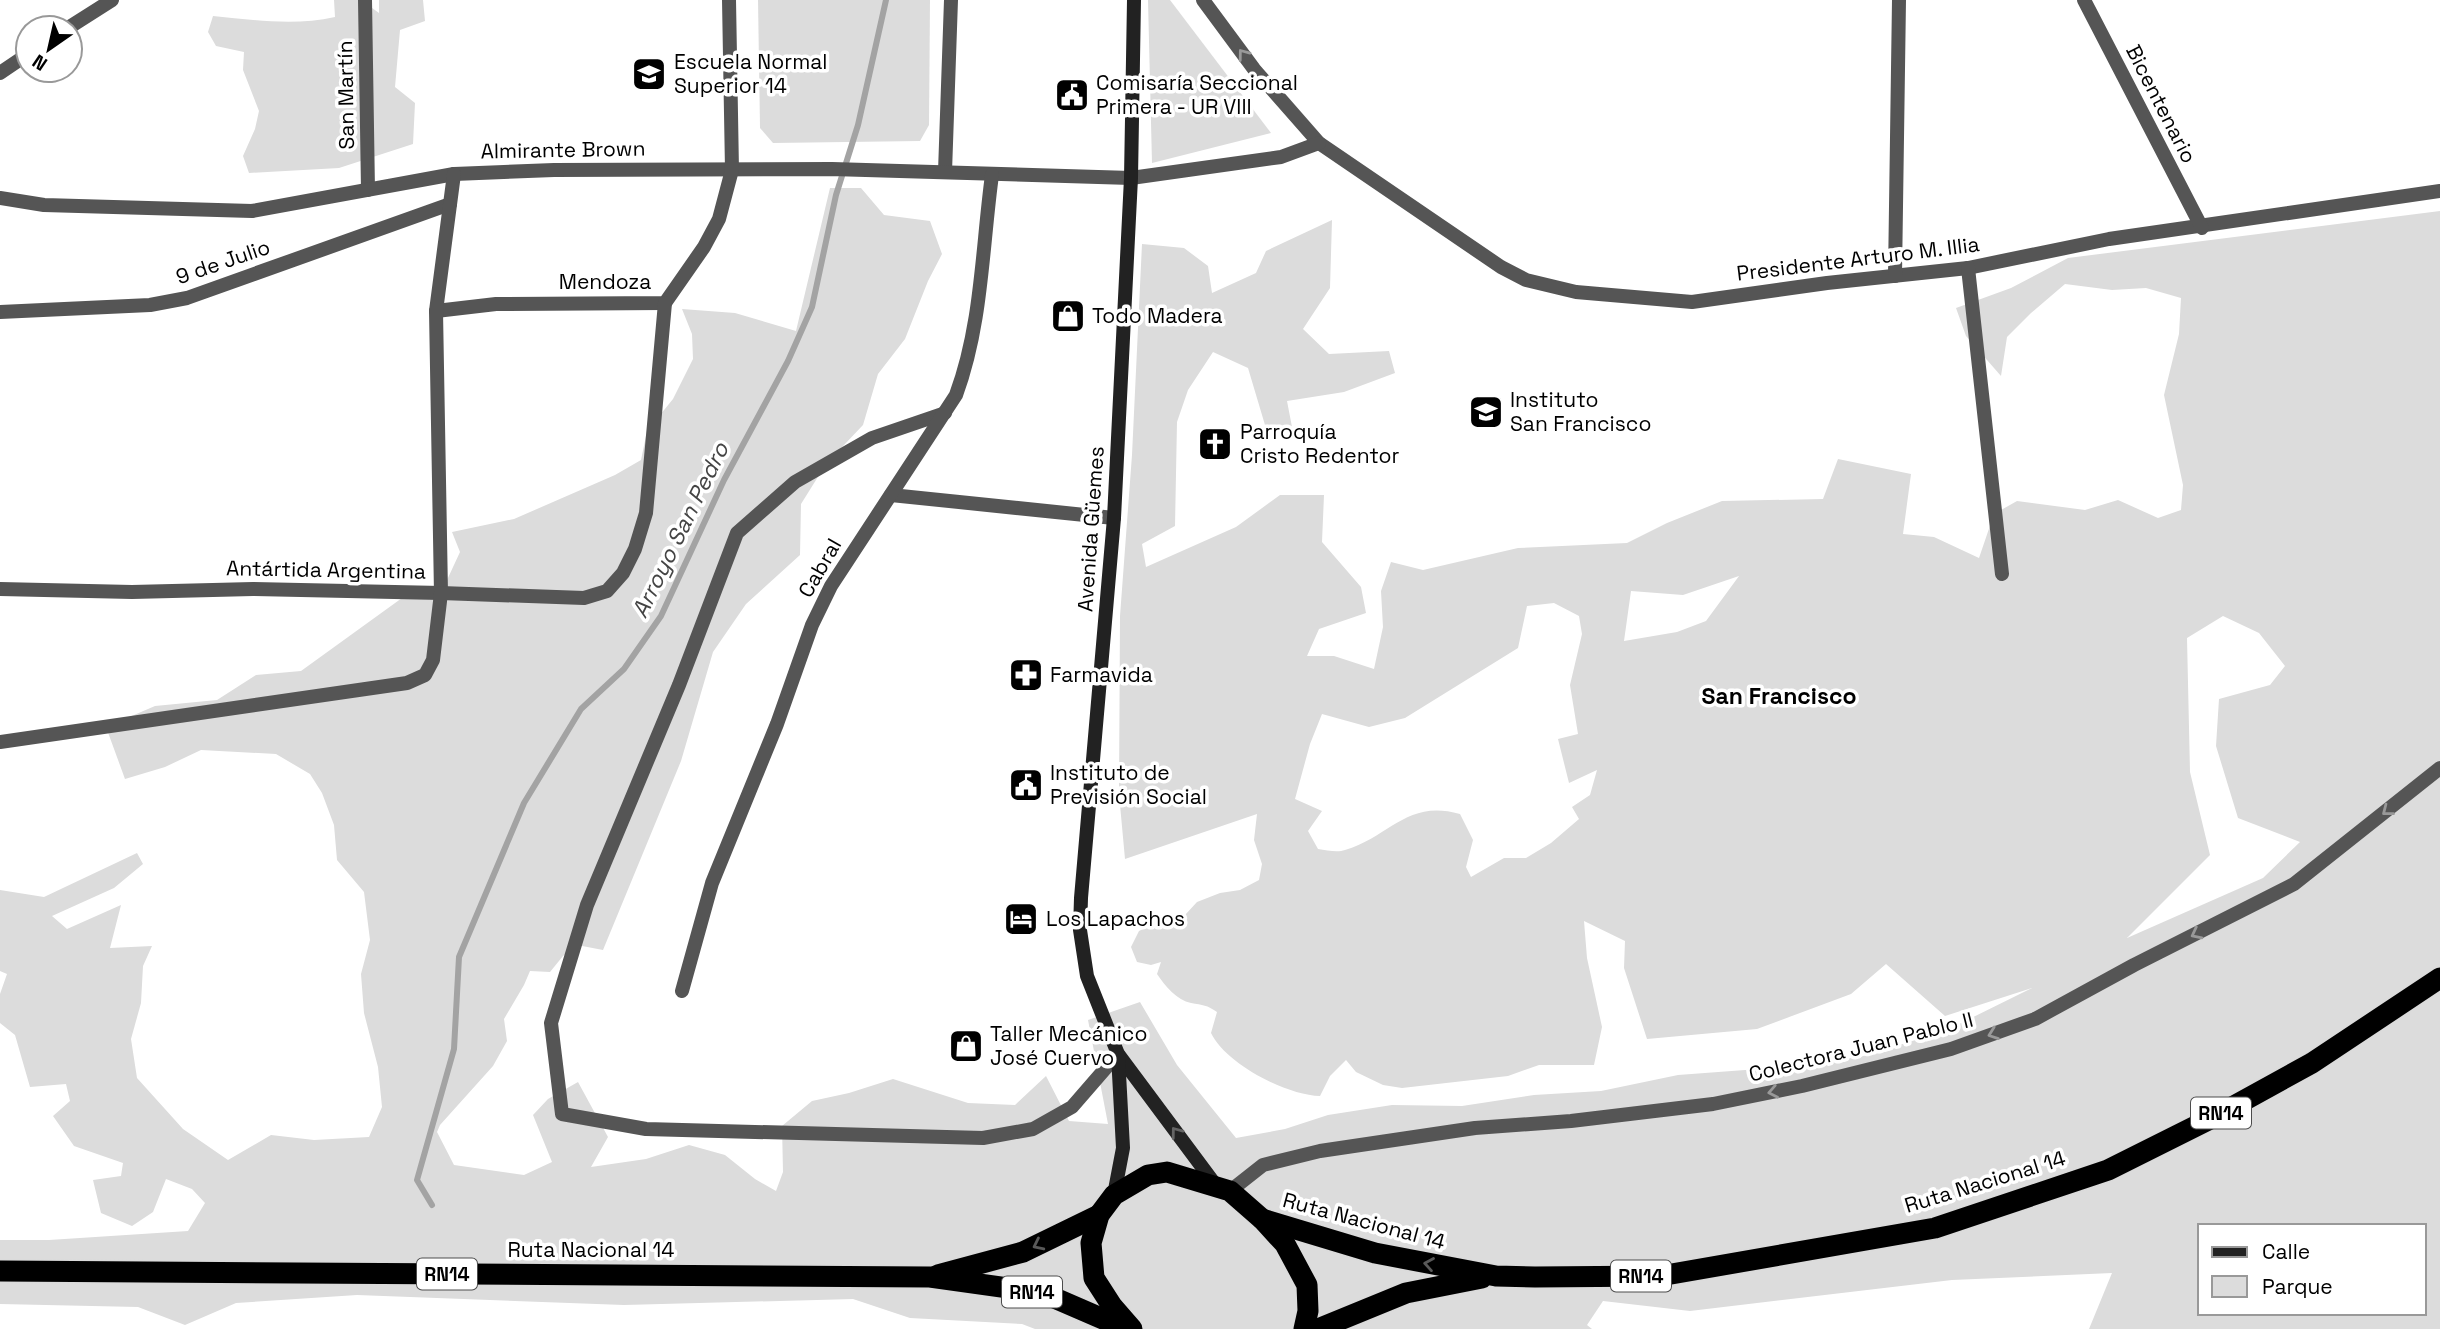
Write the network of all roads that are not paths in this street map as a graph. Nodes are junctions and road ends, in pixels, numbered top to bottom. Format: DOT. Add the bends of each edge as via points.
graph roads {
  1 [pos="112,0"];
  2 [pos="365,0"];
  3 [pos="729,0"];
  4 [pos="951,0"];
  5 [pos="1133,0"];
  6 [pos="1203,0"];
  7 [pos="1899,0"];
  8 [pos="2084,0"];
  9 [pos="84,18"];
  10 [pos="1319,143"];
  11 [pos="732,170"];
  12 [pos="945,172"];
  13 [pos="454,174"];
  14 [pos="992,175"];
  15 [pos="1131,178"];
  16 [pos="368,190"];
  17 [pos="2440,191"];
  18 [pos="0,198"];
  19 [pos="450,204"];
  20 [pos="2202,228"];
  21 [pos="1968,268"];
  22 [pos="1895,276"];
  23 [pos="665,303"];
  24 [pos="436,311"];
  25 [pos="0,313"];
  26 [pos="945,413"];
  27 [pos="891,495"];
  28 [pos="1114,518"];
  29 [pos="2002,574"];
  30 [pos="0,589"];
  31 [pos="441,593"];
  32 [pos="0,741"];
  33 [pos="2440,768"];
  34 [pos="2440,978"];
  35 [pos="682,991"];
  36 [pos="1118,1054"];
  37 [pos="1223,1189"];
  38 [pos="1114,1195"];
  39 [pos="1099,1214"];
  40 [pos="1262,1219"];
  41 [pos="0,1271"];
  42 [pos="1496,1276"];
  43 [pos="930,1277"];
  44 [pos="1126,1329"];
  45 [pos="1132,1329"];
  46 [pos="1304,1329"];
  47 [pos="1318,1329"];
  1 -- 9 [label="street"];
  2 -- 16 [label="street, San Martín"];
  3 -- 11 [label="street, Mendoza"];
  4 -- 12 [label="street"];
  5 -- 15 [label="main road, Avenida Güemes"];
  10 -- 6 [label="street, Presidente Arturo M. Illia, one-way" via="1254,69"];
  7 -- 22 [label="street"];
  8 -- 20 [label="street, Bicentenario"];
  10 -- 15 [label="street, Almirante Brown" via="1281,158"];
  10 -- 22 [label="street, Presidente Arturo M. Illia" via="1501,267 1576,292 1692,302"];
  11 -- 12 [label="street, Almirante Brown"];
  11 -- 13 [label="street, Almirante Brown"];
  11 -- 23 [label="street, Mendoza" via="719,219"];
  12 -- 14 [label="street, Almirante Brown"];
  13 -- 16 [label="street, Almirante Brown"];
  13 -- 19 [label="street, Antártida Argentina"];
  14 -- 15 [label="street, Almirante Brown"];
  14 -- 26 [label="street, Cabral" via="968,362"];
  15 -- 28 [label="main road, Avenida Güemes"];
  16 -- 18 [label="street, Almirante Brown" via="252,211 44,205"];
  17 -- 20 [label="street, Presidente Arturo M. Illia"];
  19 -- 24 [label="street, Antártida Argentina"];
  19 -- 25 [label="street, 9 de Julio" via="187,298 150,305"];
  20 -- 21 [label="street, Presidente Arturo M. Illia" via="2109,239"];
  21 -- 22 [label="street, Presidente Arturo M. Illia"];
  21 -- 29 [label="street"];
  23 -- 24 [label="street, Mendoza" via="496,304"];
  23 -- 31 [label="street" via="646,513 623,573 607,591 584,598"];
  24 -- 31 [label="street, Antártida Argentina"];
  26 -- 27 [label="street, Cabral"];
  26 -- 36 [label="street" via="873,438 795,482 737,533 680,685 586,905 551,1023 562,1114 646,1129 984,1138 1032,1129 1072,1107"];
  27 -- 28 [label="street"];
  27 -- 35 [label="street, Cabral" via="831,586 812,625 712,883"];
  28 -- 36 [label="main road, Avenida Güemes" via="1080,930 1087,976"];
  30 -- 31 [label="street, Antártida Argentina"];
  31 -- 32 [label="street" via="433,660 425,675 407,683"];
  33 -- 37 [label="street, Colectora Juan Pablo II, one-way" via="2294,884 2035,1019 1951,1049 1713,1104 1475,1128 1320,1151 1264,1165"];
  34 -- 42 [label="highway, Ruta Nacional 14 / RN14" via="2312,1063 2108,1170 1935,1228 1660,1276"];
  37 -- 36 [label="main road, Avenida Güemes, one-way"];
  36 -- 38 [label="main road, Avenida Güemes" via="1123,1147"];
  37 -- 38 [label="highway, RN14" via="1167,1172 1148,1175"];
  37 -- 40 [label="highway, RN14"];
  38 -- 39 [label="highway, RN14"];
  39 -- 43 [label="highway, Ruta Nacional 14 / RN14, one-way" via="1023,1252"];
  39 -- 45 [label="highway, RN14" via="1091,1243 1094,1278"];
  42 -- 40 [label="highway, Ruta Nacional 14 / RN14, one-way" via="1375,1253"];
  40 -- 46 [label="highway, RN14" via="1285,1244 1307,1284"];
  41 -- 43 [label="highway, Ruta Nacional 14 / RN14"];
  42 -- 47 [label="highway, Ruta Nacional 14 / RN14" via="1406,1293"];
  43 -- 44 [label="highway, Ruta Nacional 14 / RN14" via="1043,1293"];
}
